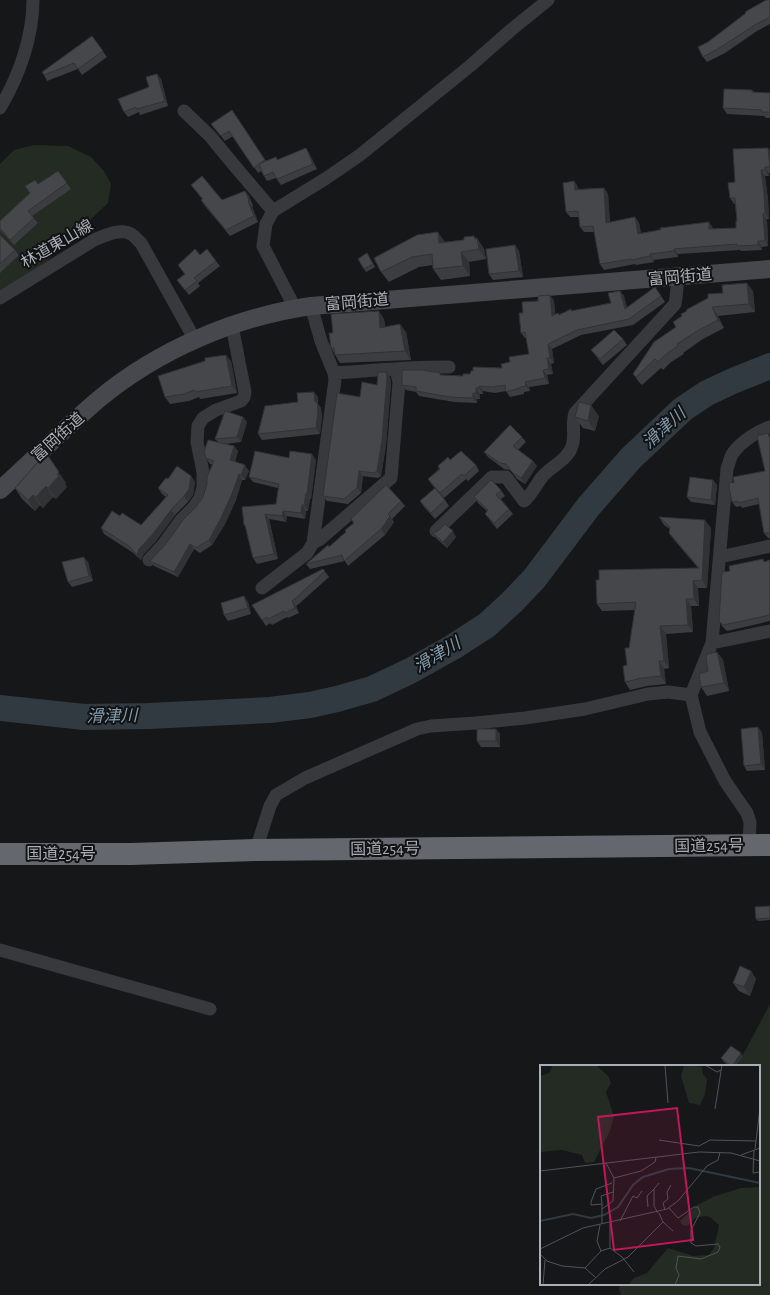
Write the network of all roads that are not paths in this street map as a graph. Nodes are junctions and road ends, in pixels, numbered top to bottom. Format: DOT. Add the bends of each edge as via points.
graph roads {
  1 [pos="33,0"];
  2 [pos="548,0"];
  3 [pos="0,108"];
  4 [pos="184,111"];
  5 [pos="274,210"];
  6 [pos="770,269"];
  7 [pos="678,277"];
  8 [pos="0,298"];
  9 [pos="303,307"];
  10 [pos="232,326"];
  11 [pos="195,340"];
  12 [pos="449,367"];
  13 [pos="396,369"];
  14 [pos="334,373"];
  15 [pos="770,427"];
  16 [pos="0,490"];
  17 [pos="436,531"];
  18 [pos="314,543"];
  19 [pos="770,546"];
  20 [pos="720,557"];
  21 [pos="149,560"];
  22 [pos="262,588"];
  23 [pos="770,631"];
  24 [pos="712,643"];
  25 [pos="691,695"];
  26 [pos="748,845"];
  27 [pos="770,845"];
  28 [pos="256,850"];
  29 [pos="0,854"];
  30 [pos="0,950"];
  31 [pos="210,1009"];
  1 -- 3 [label="street" via="27,44"];
  2 -- 5 [label="street" via="360,155 325,180"];
  4 -- 5 [label="street" via="210,136"];
  5 -- 9 [label="street" via="266,224 263,246"];
  6 -- 7 [label="street, 富岡街道"];
  7 -- 9 [label="street, 富岡街道"];
  7 -- 17 [label="street" via="675,304 575,413 573,441 569,453 543,476 530,496 524,501 506,477 492,477"];
  8 -- 11 [label="street, 林道東山線" via="94,240 120,232 131,234 141,243"];
  9 -- 10 [label="street, 富岡街道"];
  9 -- 14 [label="street"];
  10 -- 11 [label="street, 富岡街道"];
  10 -- 21 [label="street" via="244,397 241,401 203,418 198,426 197,442 203,472 200,498"];
  11 -- 16 [label="street, 富岡街道" via="141,368 99,399"];
  12 -- 13 [label="street" via="419,366"];
  13 -- 14 [label="street"];
  13 -- 18 [label="street" via="399,395 391,478"];
  14 -- 18 [label="street"];
  15 -- 20 [label="street" via="761,430 732,454 725,482"];
  18 -- 22 [label="street" via="306,553"];
  19 -- 20 [label="street"];
  20 -- 24 [label="street"];
  23 -- 24 [label="street"];
  24 -- 25 [label="street"];
  25 -- 26 [label="street" via="700,732 725,781 747,813 750,822"];
  25 -- 28 [label="street" via="668,692 648,694 585,709 417,729 305,778 276,794"];
  26 -- 27 [label="highway, 国道254号"];
  26 -- 28 [label="highway, 国道254号"];
  28 -- 29 [label="highway, 国道254号" via="131,854"];
  30 -- 31 [label="street"];
}
